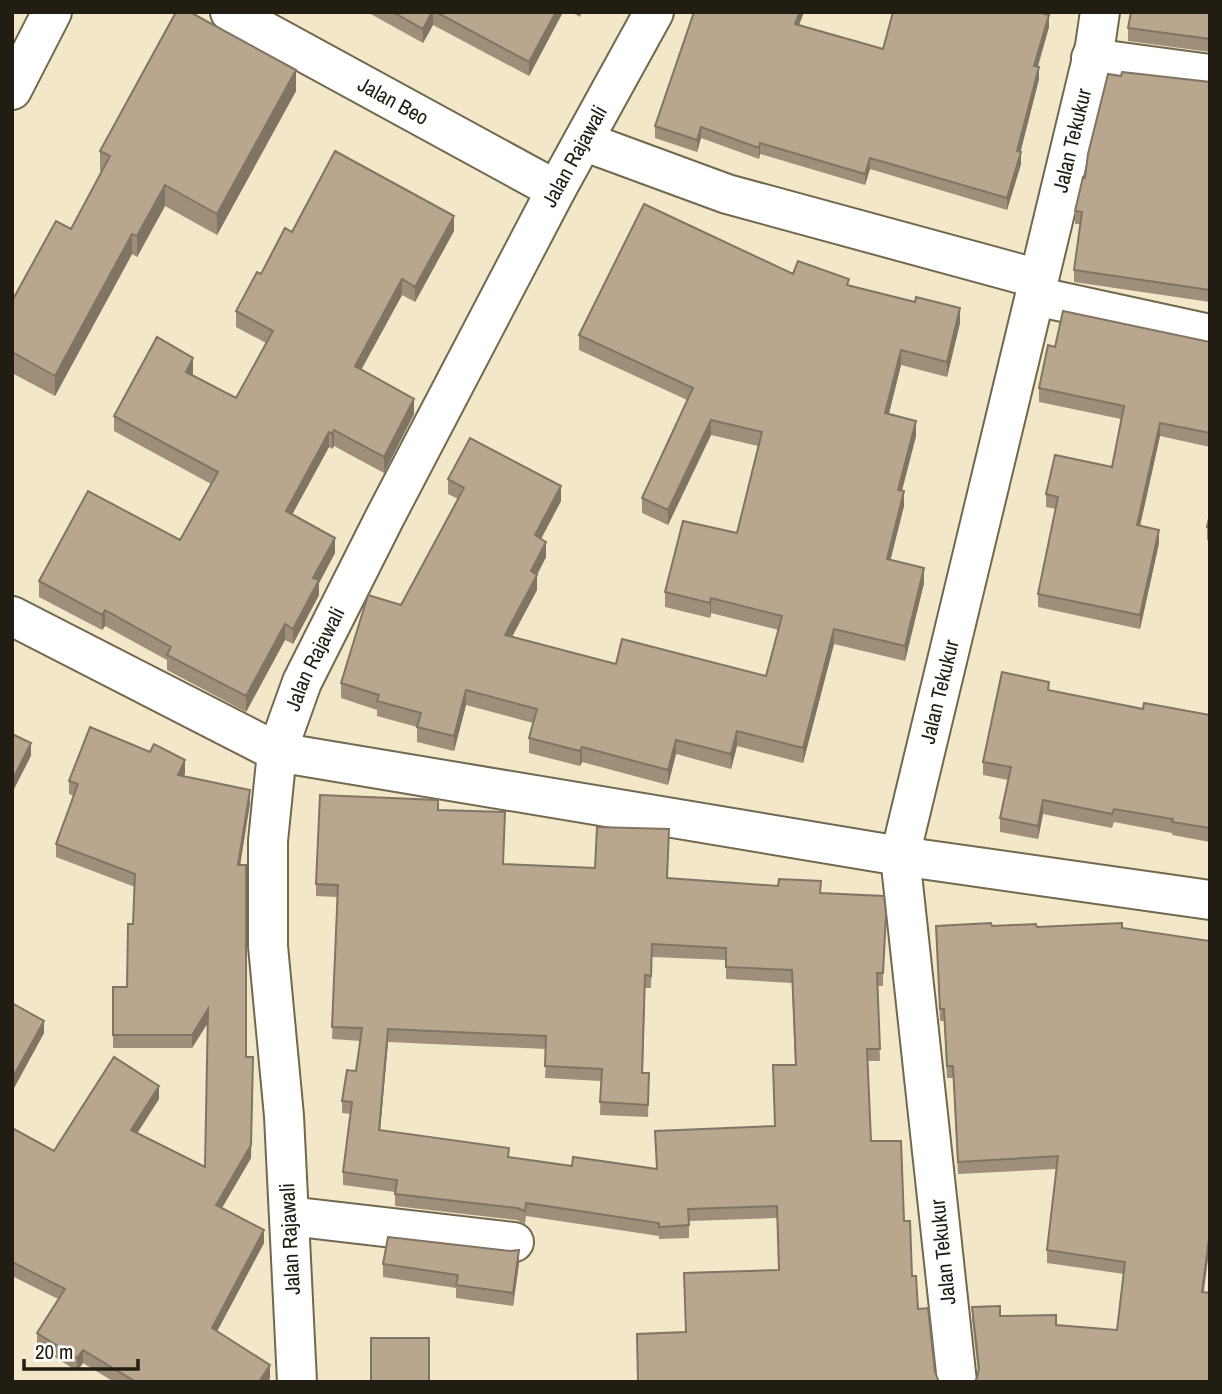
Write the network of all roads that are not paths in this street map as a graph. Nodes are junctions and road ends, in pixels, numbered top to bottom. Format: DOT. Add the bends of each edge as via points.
graph roads {
  1 [pos="52,12"];
  2 [pos="230,12"];
  3 [pos="654,12"];
  4 [pos="1100,12"];
  5 [pos="1091,58"];
  6 [pos="1210,74"];
  7 [pos="12,90"];
  8 [pos="583,141"];
  9 [pos="556,190"];
  10 [pos="1037,287"];
  11 [pos="1210,334"];
  12 [pos="12,616"];
  13 [pos="277,752"];
  14 [pos="900,856"];
  15 [pos="1210,900"];
  16 [pos="289,1216"];
  17 [pos="514,1242"];
  18 [pos="297,1382"];
  19 [pos="957,1382"];
  1 -- 7 [label="street"];
  2 -- 9 [label="street, Jalan Beo"];
  3 -- 8 [label="street, Jalan Rajawali"];
  4 -- 5 [label="street, Jalan Tekukur"];
  5 -- 6 [label="street"];
  5 -- 10 [label="street, Jalan Tekukur"];
  8 -- 9 [label="street, Jalan Rajawali"];
  8 -- 10 [label="street" via="727,194"];
  9 -- 13 [label="street, Jalan Rajawali" via="302,682"];
  10 -- 11 [label="street"];
  10 -- 14 [label="street, Jalan Tekukur"];
  12 -- 13 [label="street"];
  13 -- 14 [label="street"];
  13 -- 16 [label="street, Jalan Rajawali" via="268,841 268,946"];
  14 -- 15 [label="street"];
  14 -- 19 [label="street, Jalan Tekukur"];
  16 -- 17 [label="street"];
  16 -- 18 [label="street, Jalan Rajawali"];
}
